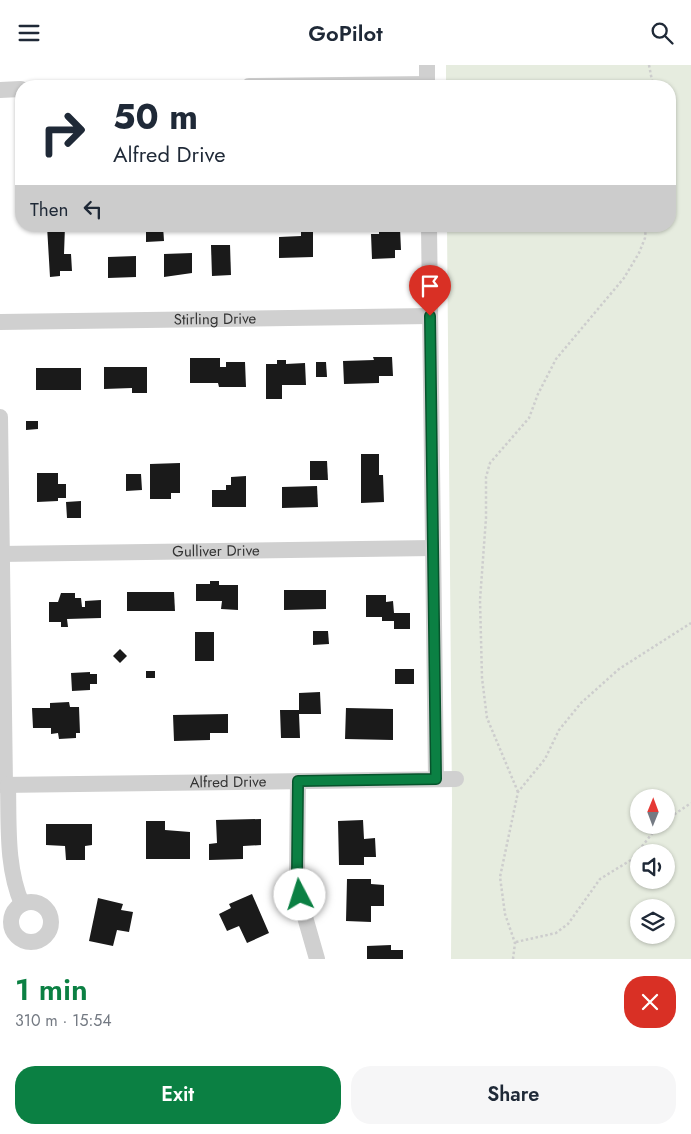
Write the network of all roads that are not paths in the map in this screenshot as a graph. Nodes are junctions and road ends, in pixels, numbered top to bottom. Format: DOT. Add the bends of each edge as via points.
graph roads {
  1 [pos="427,65"];
  2 [pos="427,80"];
  3 [pos="15,89"];
  4 [pos="0,90"];
  5 [pos="429,232"];
  6 [pos="430,316"];
  7 [pos="0,322"];
  8 [pos="0,417"];
  9 [pos="433,548"];
  10 [pos="1,554"];
  11 [pos="436,779"];
  12 [pos="456,779"];
  13 [pos="298,781"];
  14 [pos="4,785"];
  15 [pos="22,904"];
  16 [pos="317,959"];
  1 -- 2 [label="street"];
  3 -- 4 [label="street"];
  5 -- 6 [label="street"];
  6 -- 7 [label="street, Stirling Drive"];
  6 -- 9 [label="street"];
  8 -- 10 [label="street"];
  9 -- 10 [label="street, Gulliver Drive"];
  9 -- 11 [label="street"];
  10 -- 14 [label="street"];
  11 -- 12 [label="street, Alfred Drive"];
  11 -- 13 [label="street, Alfred Drive"];
  13 -- 14 [label="street, Alfred Drive"];
  13 -- 16 [label="street" via="297,876 302,910"];
  14 -- 15 [label="street" via="14,886"];
}
